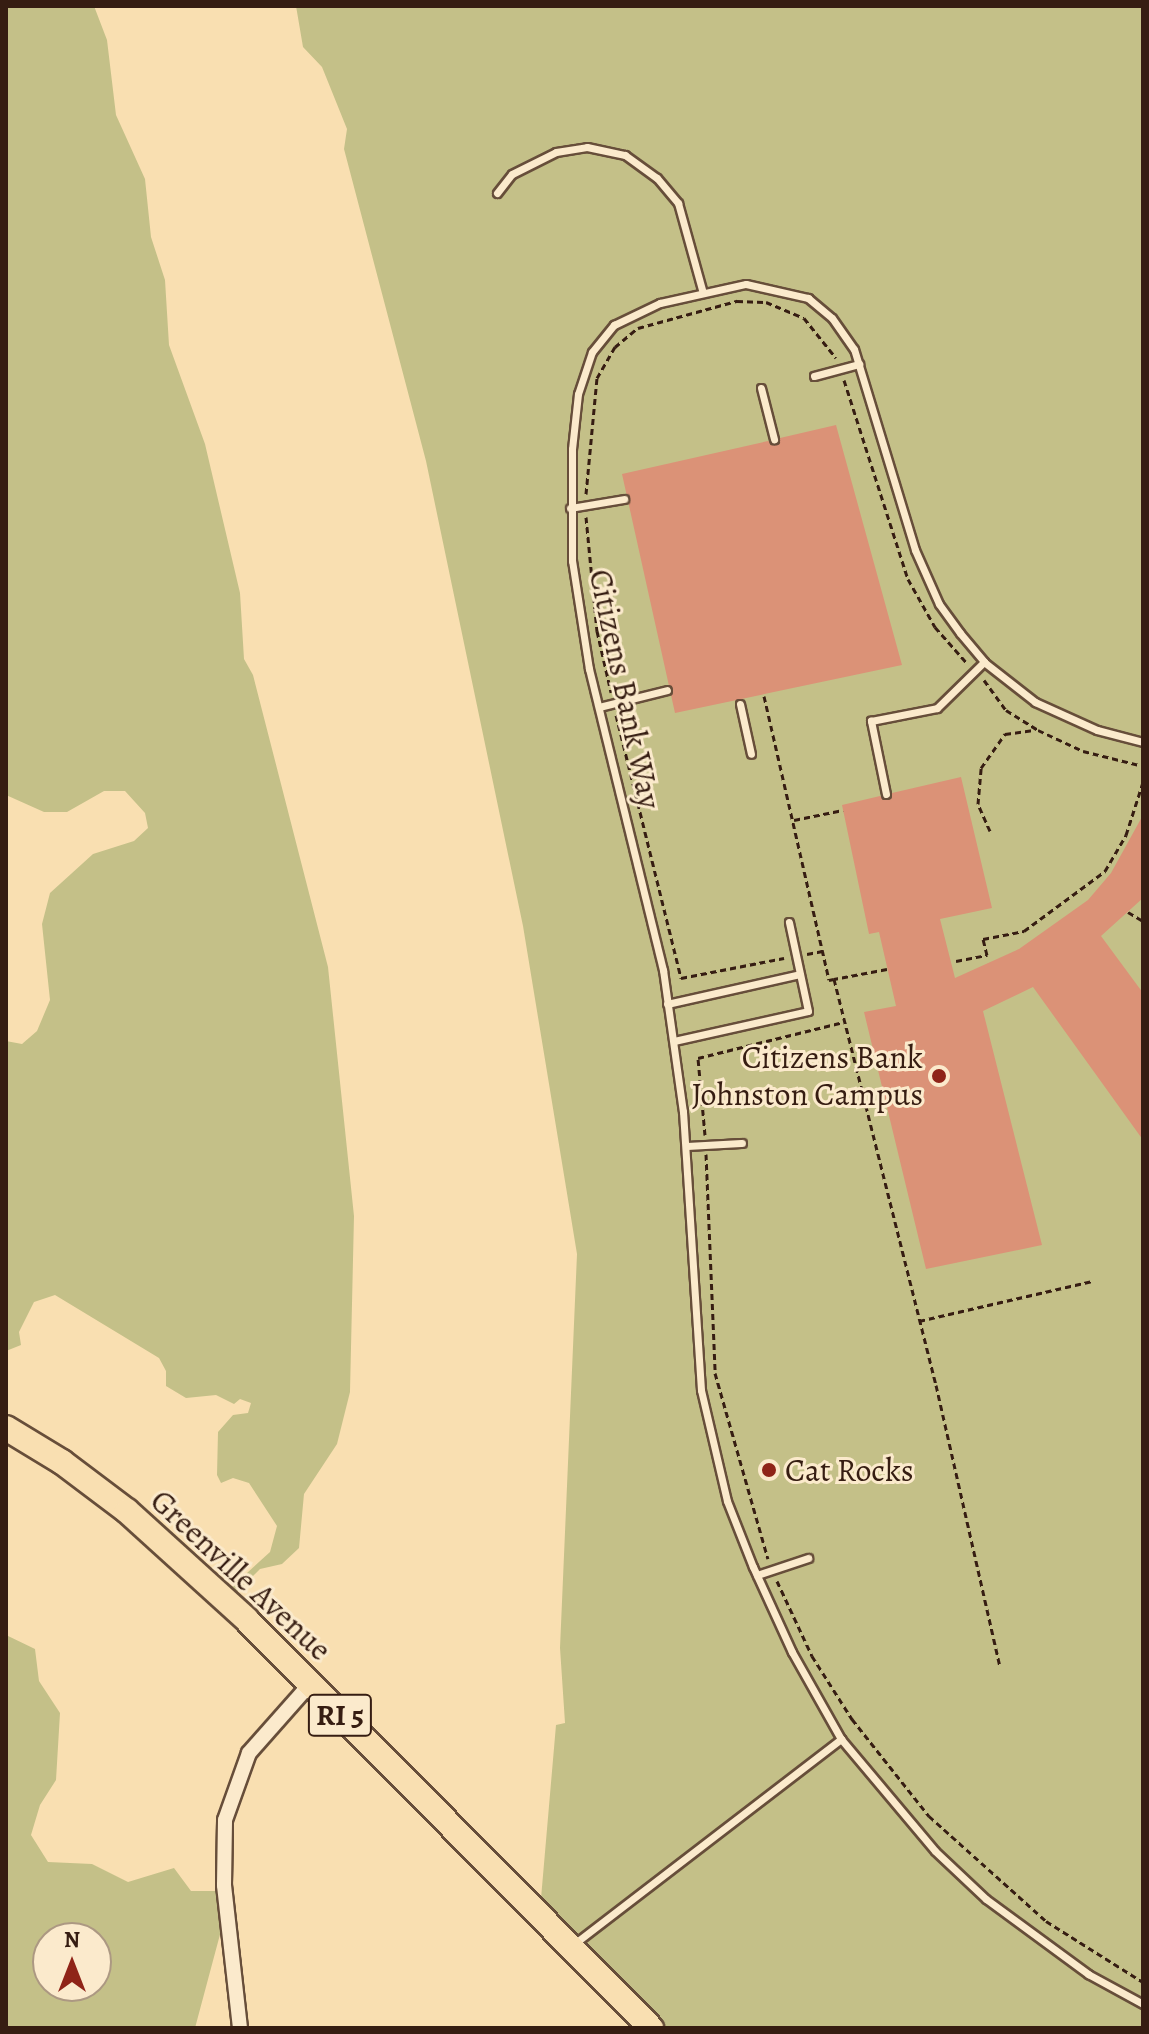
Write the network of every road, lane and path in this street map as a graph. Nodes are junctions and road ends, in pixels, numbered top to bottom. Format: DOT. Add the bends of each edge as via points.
graph roads {
  1 [pos="497,193"];
  2 [pos="703,293"];
  3 [pos="859,364"];
  4 [pos="840,369"];
  5 [pos="814,376"];
  6 [pos="761,388"];
  7 [pos="774,439"];
  8 [pos="624,499"];
  9 [pos="586,506"];
  10 [pos="570,508"];
  11 [pos="984,662"];
  12 [pos="974,671"];
  13 [pos="667,690"];
  14 [pos="764,696"];
  15 [pos="614,703"];
  16 [pos="740,704"];
  17 [pos="599,707"];
  18 [pos="1038,730"];
  19 [pos="1143,742"];
  20 [pos="751,754"];
  21 [pos="1143,766"];
  22 [pos="1143,782"];
  23 [pos="886,794"];
  24 [pos="843,810"];
  25 [pos="794,820"];
  26 [pos="990,831"];
  27 [pos="1128,912"];
  28 [pos="1143,921"];
  29 [pos="789,922"];
  30 [pos="823,951"];
  31 [pos="797,955"];
  32 [pos="956,961"];
  33 [pos="887,969"];
  34 [pos="800,974"];
  35 [pos="834,979"];
  36 [pos="667,1004"];
  37 [pos="844,1022"];
  38 [pos="674,1041"];
  39 [pos="742,1143"];
  40 [pos="706,1145"];
  41 [pos="686,1146"];
  42 [pos="1092,1281"];
  43 [pos="919,1321"];
  44 [pos="6,1428"];
  45 [pos="808,1558"];
  46 [pos="773,1570"];
  47 [pos="757,1575"];
  48 [pos="1000,1667"];
  49 [pos="310,1684"];
  50 [pos="841,1739"];
  51 [pos="571,1947"];
  52 [pos="1143,1982"];
  53 [pos="1143,2004"];
  54 [pos="240,2028"];
  55 [pos="651,2028"];
  1 -- 2 [label="lane" via="521,167 556,152 587,147 625,155 657,178 678,203"];
  2 -- 3 [label="lane, Citizens Bank Way" via="746,284 808,298 832,318"];
  2 -- 10 [label="lane, Citizens Bank Way" via="637,311 614,325 592,352 578,394"];
  3 -- 4 [label="lane"];
  3 -- 11 [label="lane, Citizens Bank Way" via="924,573 939,604"];
  4 -- 5 [label="lane"];
  4 -- 9 [label="path" via="815,327 792,310 766,302 737,301 638,328 615,347 597,378"];
  4 -- 12 [label="path" via="908,579 935,627"];
  6 -- 7 [label="lane"];
  8 -- 9 [label="lane"];
  9 -- 10 [label="lane"];
  9 -- 15 [label="path" via="597,631"];
  10 -- 17 [label="lane, Citizens Bank Way" via="577,603"];
  11 -- 12 [label="lane"];
  11 -- 19 [label="lane, Citizens Bank Way" via="1060,715"];
  12 -- 18 [label="path" via="1006,710"];
  12 -- 23 [label="lane" via="937,708 871,721"];
  13 -- 15 [label="lane"];
  14 -- 25 [label="path"];
  15 -- 17 [label="lane"];
  15 -- 31 [label="path" via="681,978"];
  16 -- 20 [label="lane"];
  17 -- 36 [label="lane, Citizens Bank Way" via="648,895"];
  18 -- 21 [label="path" via="1083,751"];
  18 -- 26 [label="path" via="1012,730 987,757 977,789"];
  22 -- 32 [label="path" via="1126,835 1105,871 1024,931 983,939 987,955"];
  24 -- 25 [label="path"];
  25 -- 30 [label="path"];
  27 -- 28 [label="path"];
  29 -- 31 [label="lane"];
  30 -- 31 [label="path"];
  30 -- 35 [label="path" via="829,980"];
  31 -- 34 [label="lane"];
  33 -- 35 [label="path"];
  34 -- 36 [label="lane"];
  34 -- 38 [label="lane" via="808,1011"];
  35 -- 37 [label="path"];
  36 -- 38 [label="lane, Citizens Bank Way"];
  37 -- 40 [label="path" via="698,1058"];
  37 -- 43 [label="path"];
  38 -- 41 [label="lane, Citizens Bank Way"];
  39 -- 40 [label="lane"];
  40 -- 41 [label="lane"];
  40 -- 46 [label="path" via="715,1373 747,1498"];
  41 -- 47 [label="lane, Citizens Bank Way" via="701,1390 727,1501"];
  42 -- 43 [label="path"];
  43 -- 48 [label="path"];
  44 -- 49 [label="main road, Greenville Avenue / RI 5" via="127,1511"];
  45 -- 46 [label="lane"];
  46 -- 47 [label="lane"];
  46 -- 52 [label="path" via="812,1656 874,1749 929,1816 1046,1921"];
  47 -- 50 [label="lane, Citizens Bank Way"];
  49 -- 51 [label="main road, Greenville Avenue / RI 5"];
  49 -- 54 [label="street" via="249,1753 225,1820 224,1885"];
  50 -- 51 [label="lane"];
  50 -- 53 [label="lane, Citizens Bank Way" via="935,1851 1023,1928 1088,1974"];
  51 -- 55 [label="main road, Greenville Avenue / RI 5"];
}
